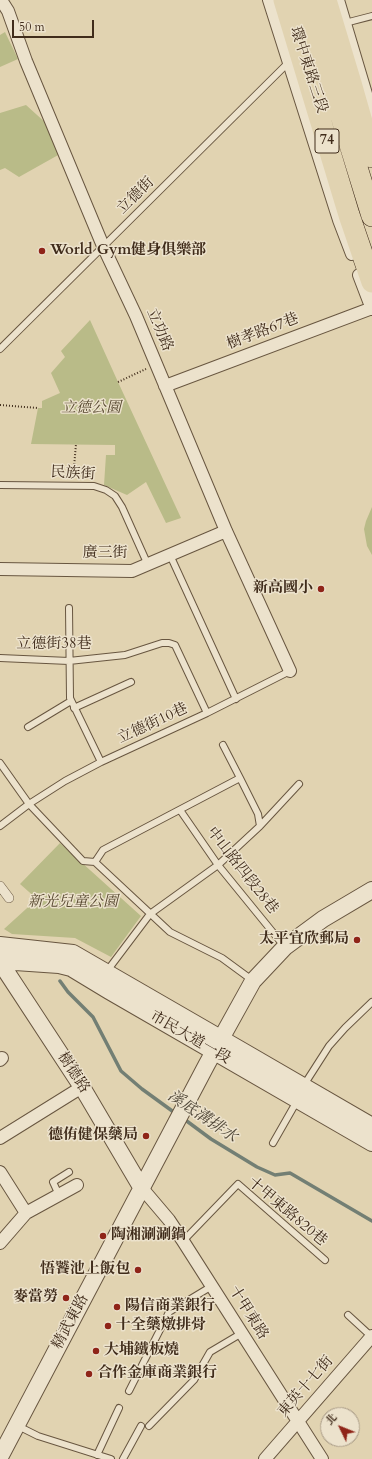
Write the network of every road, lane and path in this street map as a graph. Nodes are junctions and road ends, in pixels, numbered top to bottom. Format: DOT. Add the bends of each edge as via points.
graph roads {
  1 [pos="2,0"];
  2 [pos="270,0"];
  3 [pos="284,0"];
  4 [pos="290,0"];
  5 [pos="305,0"];
  6 [pos="326,0"];
  7 [pos="338,0"];
  8 [pos="372,16"];
  9 [pos="345,23"];
  10 [pos="289,62"];
  11 [pos="372,114"];
  12 [pos="372,157"];
  13 [pos="372,216"];
  14 [pos="103,246"];
  15 [pos="372,256"];
  16 [pos="372,282"];
  17 [pos="372,308"];
  18 [pos="0,349"];
  19 [pos="156,364"];
  20 [pos="118,382"];
  21 [pos="166,386"];
  22 [pos="0,405"];
  23 [pos="38,408"];
  24 [pos="76,444"];
  25 [pos="0,486"];
  26 [pos="73,486"];
  27 [pos="226,531"];
  28 [pos="170,555"];
  29 [pos="148,565"];
  30 [pos="0,568"];
  31 [pos="69,608"];
  32 [pos="0,658"];
  33 [pos="70,661"];
  34 [pos="290,671"];
  35 [pos="131,682"];
  36 [pos="236,699"];
  37 [pos="71,701"];
  38 [pos="74,708"];
  39 [pos="207,713"];
  40 [pos="28,727"];
  41 [pos="223,745"];
  42 [pos="101,762"];
  43 [pos="0,763"];
  44 [pos="240,778"];
  45 [pos="299,784"];
  46 [pos="29,804"];
  47 [pos="180,810"];
  48 [pos="0,826"];
  49 [pos="260,826"];
  50 [pos="95,862"];
  51 [pos="218,865"];
  52 [pos="0,886"];
  53 [pos="372,890"];
  54 [pos="9,898"];
  55 [pos="150,914"];
  56 [pos="0,946"];
  57 [pos="285,947"];
  58 [pos="0,961"];
  59 [pos="106,972"];
  60 [pos="253,981"];
  61 [pos="372,1002"];
  62 [pos="217,1045"];
  63 [pos="82,1087"];
  64 [pos="301,1093"];
  65 [pos="372,1126"];
  66 [pos="0,1138"];
  67 [pos="273,1143"];
  68 [pos="372,1143"];
  69 [pos="0,1172"];
  70 [pos="69,1172"];
  71 [pos="77,1185"];
  72 [pos="141,1187"];
  73 [pos="60,1195"];
  74 [pos="26,1213"];
  75 [pos="183,1241"];
  76 [pos="0,1243"];
  77 [pos="325,1260"];
  78 [pos="212,1286"];
  79 [pos="348,1315"];
  80 [pos="242,1332"];
  81 [pos="372,1337"];
  82 [pos="129,1391"];
  83 [pos="119,1408"];
  84 [pos="297,1421"];
  85 [pos="16,1425"];
  86 [pos="141,1426"];
  87 [pos="149,1426"];
  88 [pos="97,1454"];
  89 [pos="0,1457"];
  90 [pos="111,1459"];
  91 [pos="123,1459"];
  92 [pos="264,1459"];
  93 [pos="322,1459"];
  1 -- 14 [label="street, 立功路"];
  2 -- 10 [label="street, 環中東路三段"];
  3 -- 16 [label="highway, 74"];
  4 -- 15 [label="street, 環中東路三段"];
  5 -- 13 [label="highway, 74"];
  6 -- 12 [label="highway"];
  7 -- 9 [label="street"];
  8 -- 9 [label="lane"];
  9 -- 11 [label="street"];
  10 -- 14 [label="lane, 立德街"];
  10 -- 17 [label="street, 環中東路三段" via="339,220"];
  14 -- 18 [label="lane, 立德街"];
  14 -- 19 [label="street, 立功路"];
  17 -- 21 [label="street, 樹孝路67巷"];
  19 -- 20 [label="path"];
  19 -- 21 [label="street, 立功路"];
  21 -- 27 [label="street, 立功路"];
  22 -- 23 [label="path"];
  24 -- 26 [label="path"];
  25 -- 26 [label="lane, 民族街"];
  26 -- 29 [label="lane, 民族街" via="94,486 115,496"];
  27 -- 28 [label="street, 廣三街"];
  27 -- 34 [label="street, 立功路"];
  28 -- 29 [label="street, 廣三街"];
  28 -- 36 [label="lane"];
  29 -- 30 [label="street, 廣三街" via="132,571"];
  31 -- 33 [label="lane"];
  32 -- 33 [label="lane, 立德街38巷"];
  33 -- 37 [label="lane"];
  33 -- 39 [label="lane, 立德街38巷" via="125,655 169,643 174,645"];
  34 -- 36 [label="lane, 立德街10巷"];
  35 -- 38 [label="lane"];
  36 -- 39 [label="lane, 立德街10巷"];
  37 -- 38 [label="lane"];
  37 -- 40 [label="lane"];
  38 -- 42 [label="lane"];
  39 -- 42 [label="lane, 立德街10巷"];
  41 -- 44 [label="lane"];
  42 -- 46 [label="lane, 立德街10巷"];
  43 -- 46 [label="lane"];
  44 -- 47 [label="lane"];
  44 -- 49 [label="lane" via="258,814"];
  45 -- 49 [label="lane"];
  46 -- 48 [label="lane, 立德街10巷"];
  46 -- 50 [label="lane" via="83,861"];
  47 -- 50 [label="lane" via="103,850"];
  47 -- 51 [label="lane, 中山路四段28巷"];
  49 -- 51 [label="lane"];
  50 -- 55 [label="lane"];
  51 -- 55 [label="lane"];
  51 -- 57 [label="lane, 中山路四段28巷"];
  52 -- 54 [label="street"];
  53 -- 57 [label="street, 精武東路" via="322,919"];
  55 -- 59 [label="lane"];
  55 -- 60 [label="lane" via="170,932 222,958"];
  56 -- 59 [label="street, 市民大道一段" via="72,953"];
  57 -- 60 [label="street, 精武東路"];
  58 -- 62 [label="street, 市民大道一段" via="71,968"];
  58 -- 63 [label="street, 樹德路"];
  59 -- 62 [label="street, 市民大道一段"];
  60 -- 62 [label="street, 精武東路"];
  61 -- 64 [label="lane" via="329,1046"];
  62 -- 64 [label="street, 市民大道一段"];
  62 -- 72 [label="street, 精武東路"];
  63 -- 66 [label="street"];
  63 -- 72 [label="street, 樹德路"];
  64 -- 65 [label="street, 市民大道一段"];
  64 -- 67 [label="lane"];
  64 -- 68 [label="street, 市民大道一段"];
  69 -- 74 [label="street"];
  70 -- 73 [label="lane" via="53,1182"];
  71 -- 73 [label="street"];
  72 -- 75 [label="street, 十甲東路"];
  72 -- 85 [label="street, 精武東路"];
  73 -- 74 [label="street"];
  74 -- 76 [label="street"];
  75 -- 77 [label="lane, 十甲東路820巷" via="238,1184"];
  75 -- 78 [label="street, 十甲東路"];
  78 -- 80 [label="street, 十甲東路"];
  78 -- 82 [label="lane" via="169,1312"];
  79 -- 81 [label="lane"];
  80 -- 84 [label="street, 十甲東路"];
  80 -- 87 [label="lane" via="210,1352 194,1380"];
  81 -- 84 [label="street, 東英十七街"];
  83 -- 88 [label="lane"];
  84 -- 92 [label="street, 東英十七街"];
  84 -- 93 [label="street, 十甲東路"];
  85 -- 88 [label="lane" via="38,1436"];
  85 -- 89 [label="street, 精武東路"];
  86 -- 91 [label="lane"];
  88 -- 90 [label="lane"];
}
